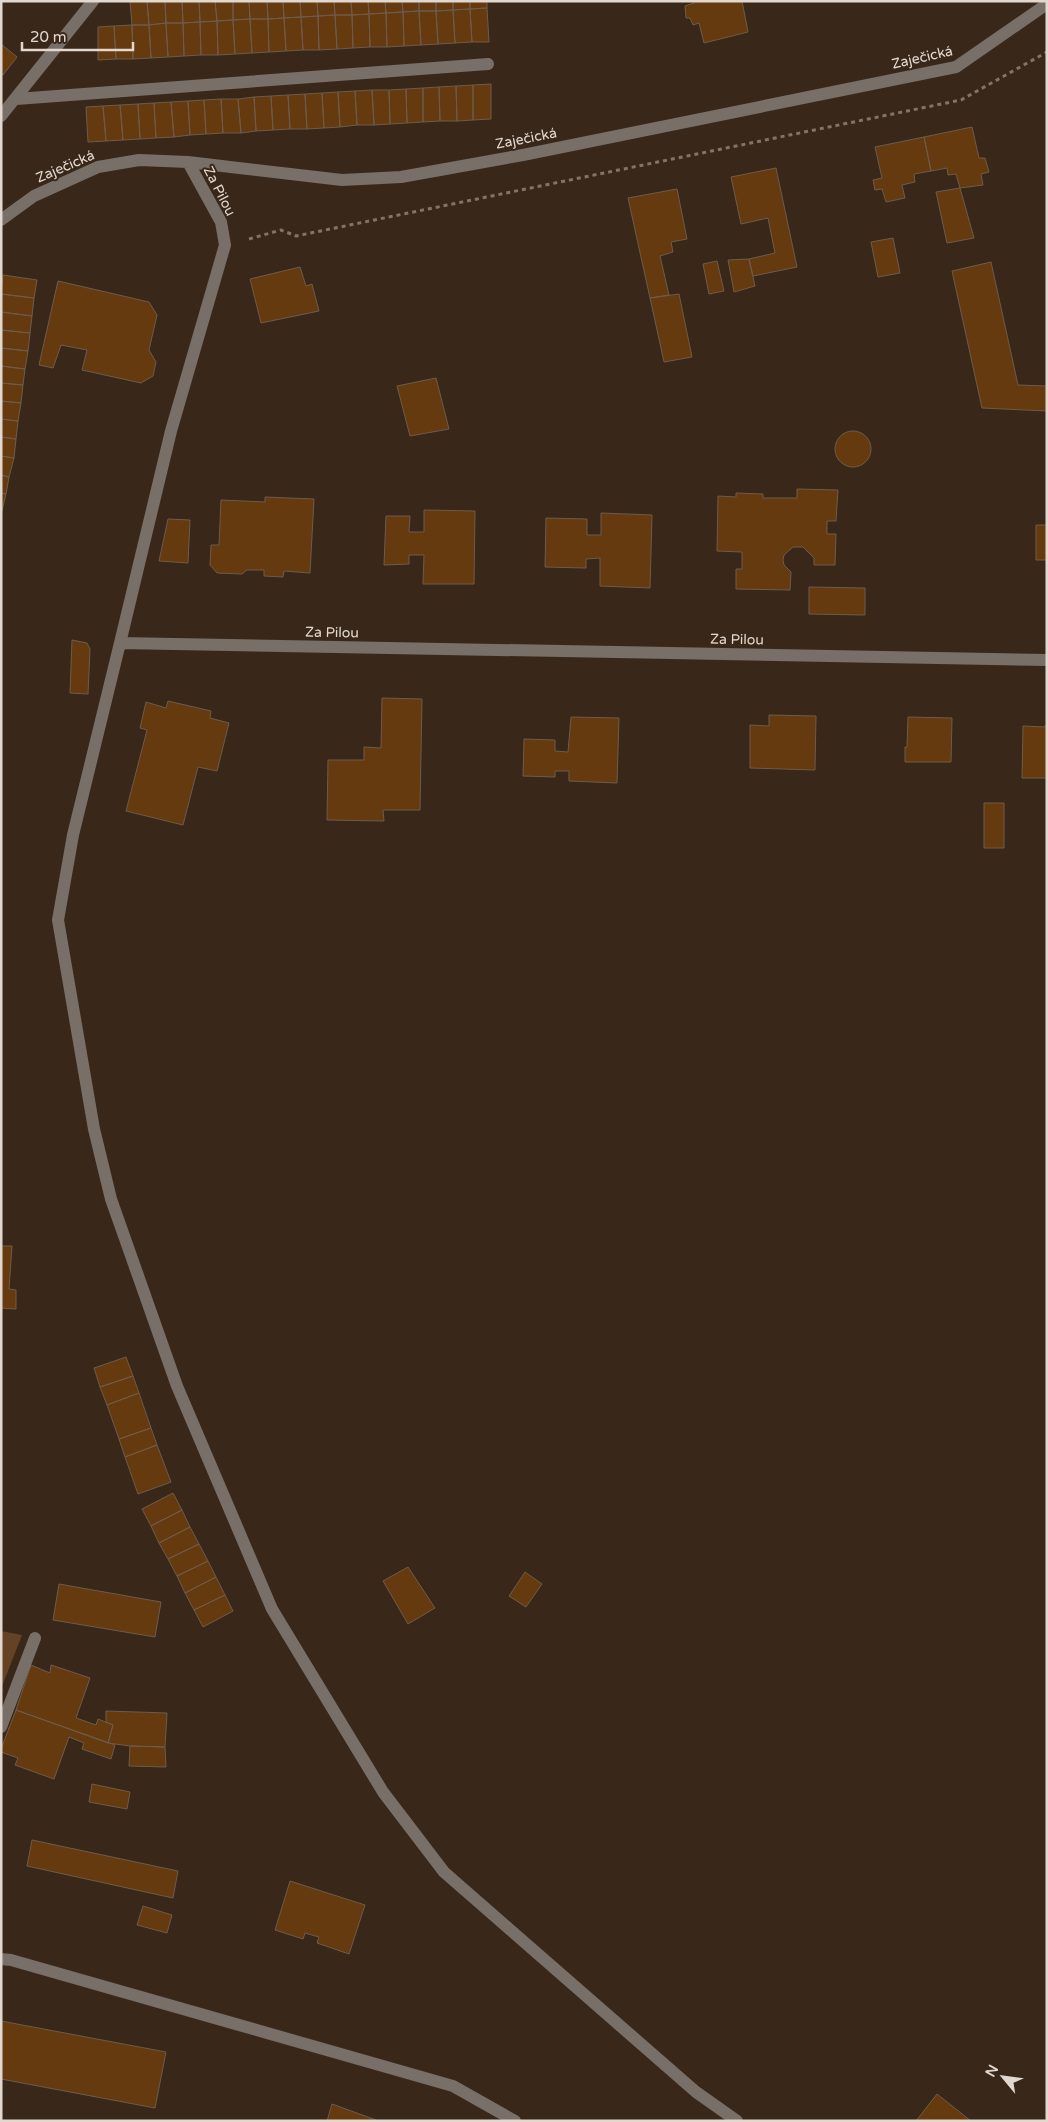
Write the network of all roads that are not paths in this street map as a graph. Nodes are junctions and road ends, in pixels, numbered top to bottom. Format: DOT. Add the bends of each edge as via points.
graph roads {
  1 [pos="93,1"];
  2 [pos="1047,4"];
  3 [pos="488,64"];
  4 [pos="16,99"];
  5 [pos="1,116"];
  6 [pos="188,162"];
  7 [pos="1,220"];
  8 [pos="120,644"];
  9 [pos="1047,660"];
  10 [pos="36,1638"];
  11 [pos="1,1727"];
  12 [pos="1,1959"];
  13 [pos="515,2121"];
  14 [pos="737,2121"];
  1 -- 4 [label="street"];
  2 -- 6 [label="street, Zaječická" via="956,67 523,155 401,177 342,180"];
  3 -- 4 [label="street"];
  4 -- 5 [label="street"];
  6 -- 7 [label="street, Zaječická" via="139,160 98,166 34,196"];
  6 -- 8 [label="street, Za Pilou" via="221,222 225,245 170,431"];
  8 -- 9 [label="street, Za Pilou"];
  8 -- 14 [label="street" via="73,836 58,920 94,1129 111,1199 177,1386 272,1610 383,1792 444,1872 696,2092"];
  10 -- 11 [label="street"];
  12 -- 13 [label="street" via="453,2086"];
}
